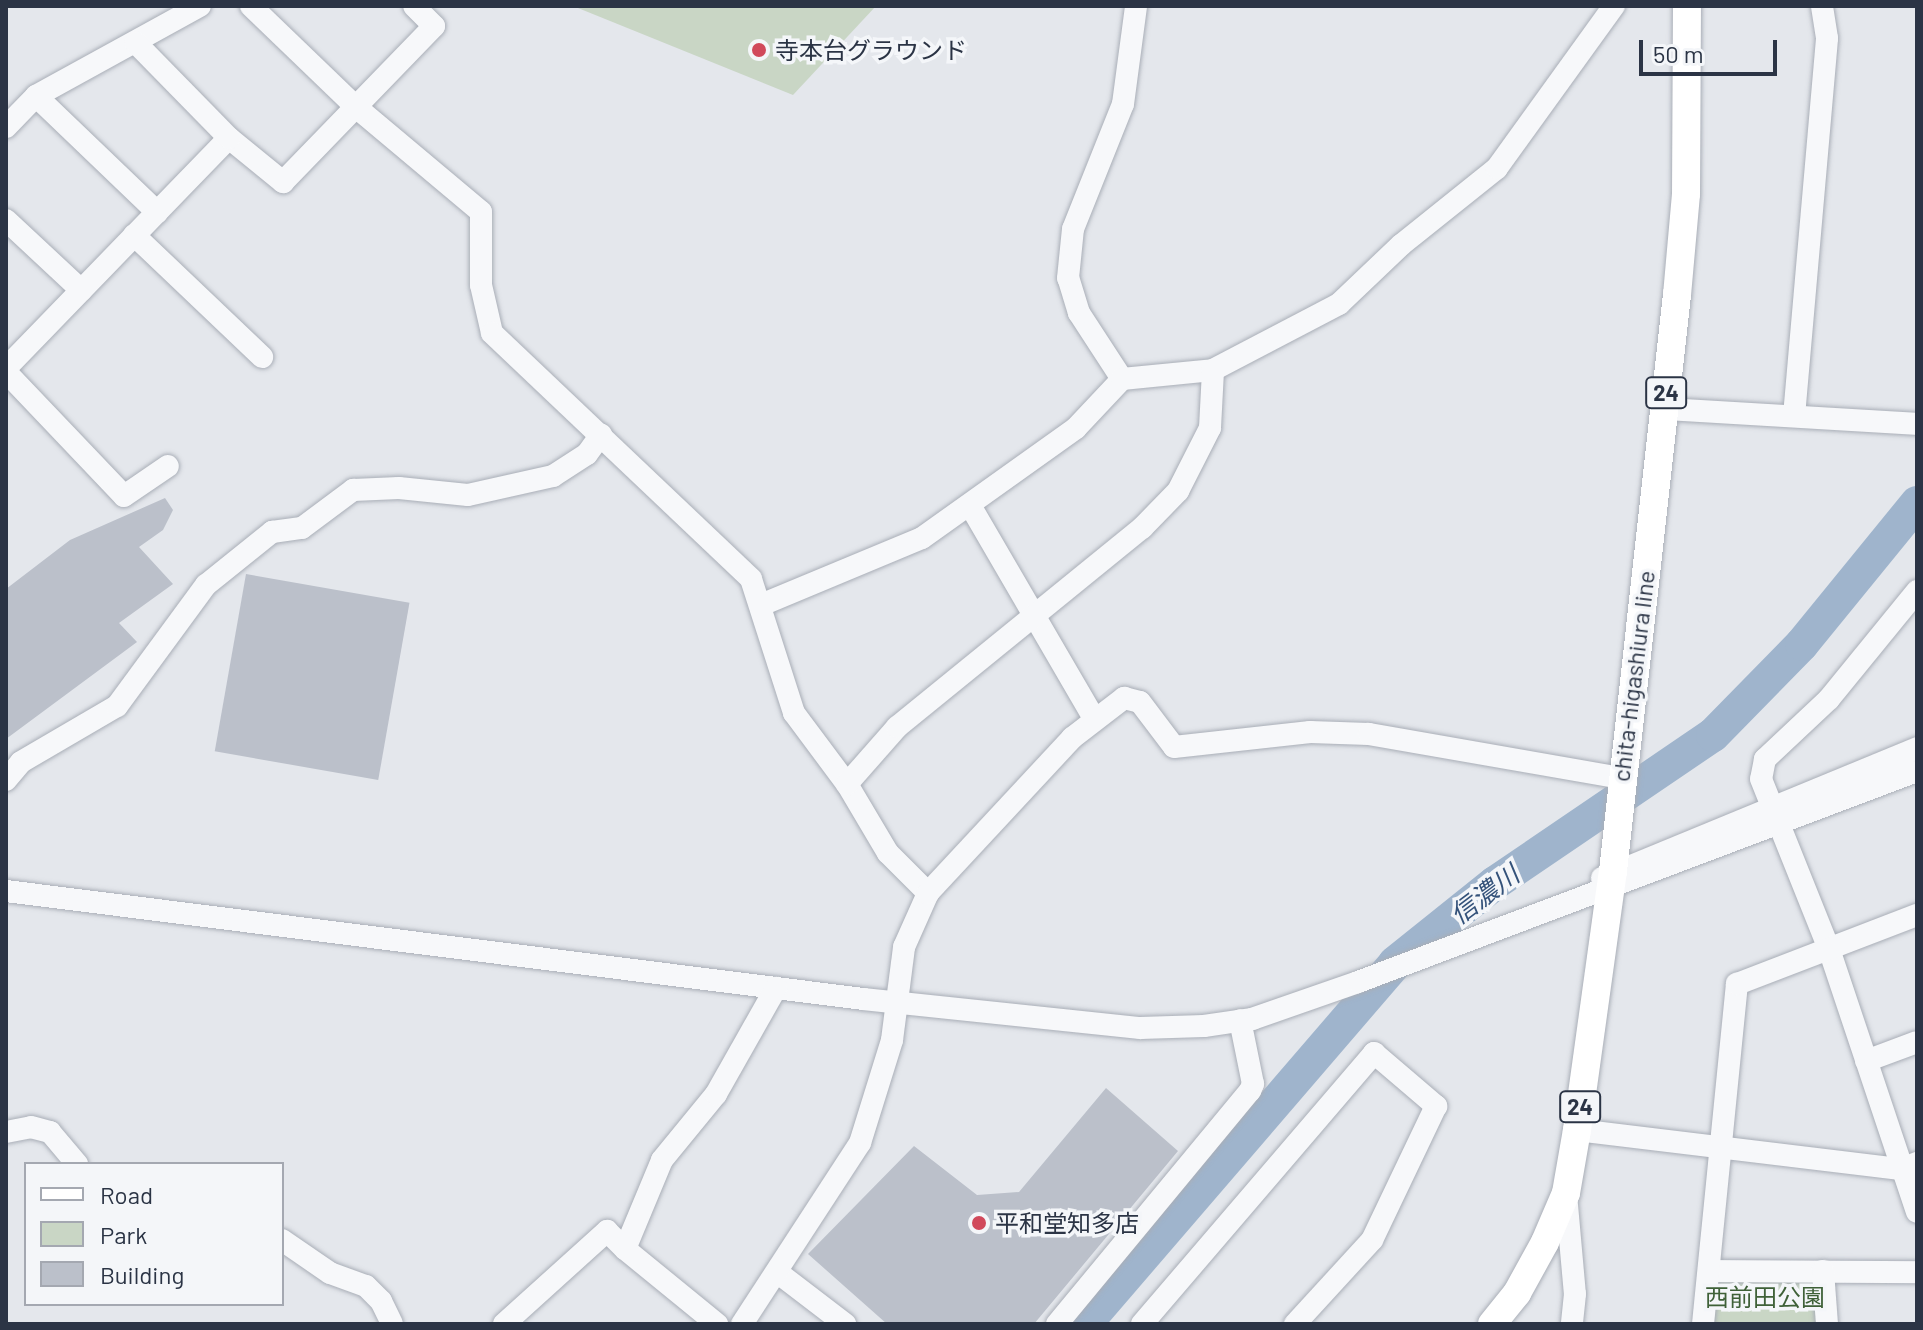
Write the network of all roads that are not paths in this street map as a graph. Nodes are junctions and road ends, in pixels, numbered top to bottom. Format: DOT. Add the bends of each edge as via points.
graph roads {
  1 [pos="200,6"];
  2 [pos="251,6"];
  3 [pos="414,6"];
  4 [pos="1136,6"];
  5 [pos="1614,6"];
  6 [pos="1687,6"];
  7 [pos="1822,6"];
  8 [pos="136,43"];
  9 [pos="36,96"];
  10 [pos="356,107"];
  11 [pos="6,127"];
  12 [pos="229,138"];
  13 [pos="157,212"];
  14 [pos="6,220"];
  15 [pos="134,235"];
  16 [pos="81,290"];
  17 [pos="262,357"];
  18 [pos="6,370"];
  19 [pos="1213,370"];
  20 [pos="1122,379"];
  21 [pos="1665,409"];
  22 [pos="1794,416"];
  23 [pos="1917,424"];
  24 [pos="601,435"];
  25 [pos="168,466"];
  26 [pos="971,507"];
  27 [pos="1917,591"];
  28 [pos="761,605"];
  29 [pos="1033,616"];
  30 [pos="1094,718"];
  31 [pos="1917,748"];
  32 [pos="1917,771"];
  33 [pos="1620,778"];
  34 [pos="6,780"];
  35 [pos="847,784"];
  36 [pos="1776,814"];
  37 [pos="1611,880"];
  38 [pos="6,891"];
  39 [pos="928,893"];
  40 [pos="1917,915"];
  41 [pos="1829,949"];
  42 [pos="776,988"];
  43 [pos="896,1002"];
  44 [pos="1240,1020"];
  45 [pos="1917,1042"];
  46 [pos="1866,1061"];
  47 [pos="1577,1130"];
  48 [pos="6,1132"];
  49 [pos="1724,1150"];
  50 [pos="75,1162"];
  51 [pos="1909,1166"];
  52 [pos="1566,1193"];
  53 [pos="1917,1212"];
  54 [pos="284,1241"];
  55 [pos="625,1249"];
  56 [pos="1710,1271"];
  57 [pos="1823,1271"];
  58 [pos="777,1272"];
  59 [pos="1917,1272"];
  60 [pos="392,1324"];
  61 [pos="504,1324"];
  62 [pos="717,1324"];
  63 [pos="742,1324"];
  64 [pos="845,1324"];
  65 [pos="1057,1324"];
  66 [pos="1142,1324"];
  67 [pos="1295,1324"];
  68 [pos="1492,1324"];
  69 [pos="1572,1324"];
  70 [pos="1703,1324"];
  71 [pos="1827,1324"];
  1 -- 8 [label="street"];
  2 -- 10 [label="street"];
  3 -- 10 [label="street" via="434,26"];
  4 -- 20 [label="street" via="1123,104 1073,229 1068,278 1079,313"];
  5 -- 19 [label="street" via="1497,168 1401,245 1339,304"];
  6 -- 21 [label="main road, chita-higashiura line / 24" via="1686,194"];
  7 -- 22 [label="street" via="1827,38"];
  8 -- 9 [label="street"];
  8 -- 12 [label="street"];
  9 -- 11 [label="street"];
  9 -- 13 [label="street"];
  10 -- 12 [label="street" via="283,182"];
  10 -- 24 [label="street" via="481,212 481,285 492,333"];
  12 -- 13 [label="street"];
  13 -- 15 [label="street"];
  14 -- 16 [label="street"];
  15 -- 16 [label="street"];
  15 -- 17 [label="street"];
  16 -- 18 [label="street"];
  18 -- 25 [label="street" via="124,496"];
  19 -- 20 [label="street"];
  19 -- 29 [label="street" via="1210,428 1178,491 1142,528"];
  20 -- 26 [label="street" via="1076,428"];
  21 -- 22 [label="street"];
  21 -- 33 [label="main road, chita-higashiura line / 24"];
  22 -- 23 [label="street"];
  24 -- 28 [label="street" via="751,579"];
  24 -- 34 [label="street" via="587,454 553,476 468,495 353,490 302,528 272,532 206,585 117,706 21,762"];
  26 -- 28 [label="street" via="922,538"];
  26 -- 29 [label="street"];
  27 -- 36 [label="street" via="1829,699 1765,759 1761,779"];
  28 -- 35 [label="street" via="794,713"];
  29 -- 30 [label="street"];
  29 -- 35 [label="street" via="897,727"];
  30 -- 33 [label="street" via="1131,696 1174,747 1310,732 1369,734"];
  30 -- 39 [label="street"];
  31 -- 36 [label="street"];
  32 -- 36 [label="street"];
  33 -- 37 [label="main road, chita-higashiura line / 24"];
  35 -- 39 [label="street" via="888,853"];
  36 -- 37 [label="street"];
  36 -- 41 [label="street"];
  37 -- 44 [label="street" via="1480,937"];
  37 -- 47 [label="main road, chita-higashiura line / 24"];
  38 -- 42 [label="street"];
  39 -- 43 [label="street" via="904,947"];
  40 -- 41 [label="street"];
  41 -- 46 [label="street"];
  41 -- 49 [label="street" via="1737,984"];
  42 -- 43 [label="street"];
  42 -- 55 [label="street" via="716,1094 662,1160"];
  43 -- 44 [label="street" via="1140,1028"];
  43 -- 58 [label="street" via="879,1094 860,1143"];
  44 -- 65 [label="street" via="1250,1091"];
  45 -- 46 [label="street"];
  46 -- 51 [label="street"];
  47 -- 49 [label="street"];
  47 -- 52 [label="main road, chita-higashiura line / 24"];
  48 -- 50 [label="street" via="31,1127 50,1132"];
  49 -- 51 [label="street"];
  49 -- 56 [label="street"];
  51 -- 53 [label="street"];
  52 -- 68 [label="main road, chita-higashiura line / 24" via="1530,1272"];
  52 -- 69 [label="street"];
  54 -- 60 [label="street" via="330,1273 366,1286"];
  55 -- 61 [label="street" via="607,1231"];
  55 -- 62 [label="street"];
  56 -- 57 [label="street"];
  56 -- 70 [label="street"];
  57 -- 59 [label="street"];
  57 -- 71 [label="street"];
  58 -- 63 [label="street"];
  58 -- 64 [label="street"];
  66 -- 67 [label="street" via="1374,1053 1436,1106 1372,1240"];
}
